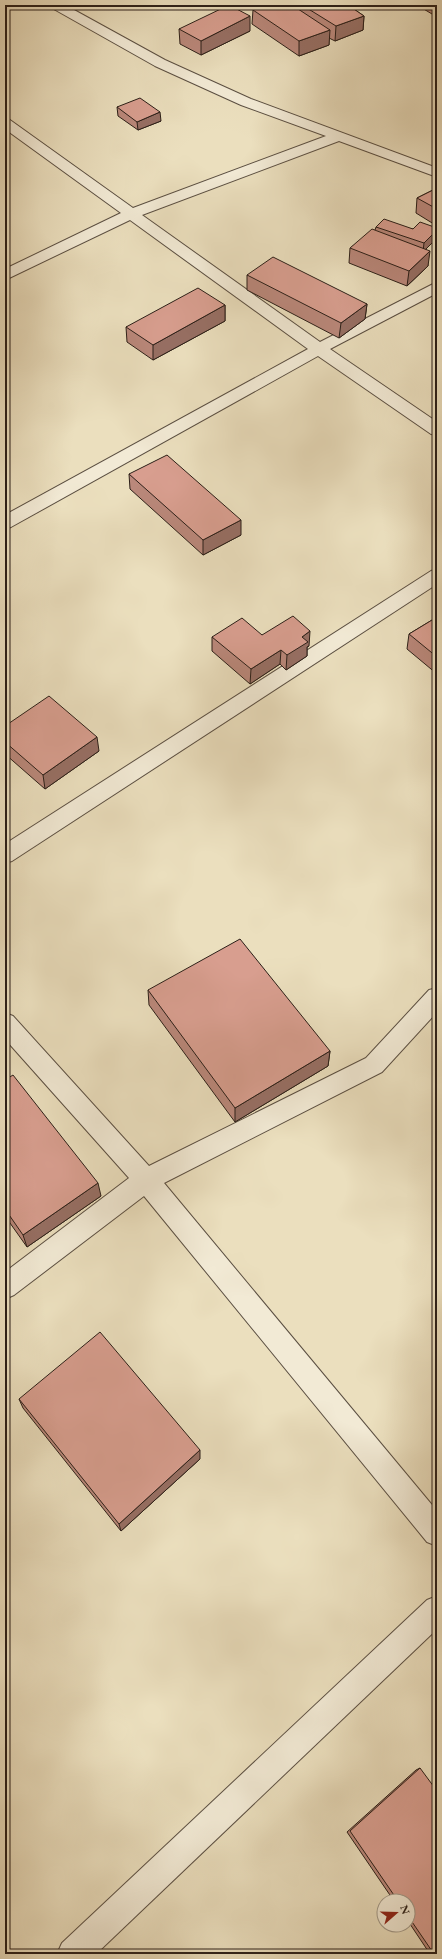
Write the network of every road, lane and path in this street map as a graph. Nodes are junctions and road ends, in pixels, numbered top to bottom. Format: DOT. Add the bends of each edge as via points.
graph roads {
  1 [pos="56,5"];
  2 [pos="5,123"];
  3 [pos="337,137"];
  4 [pos="437,173"];
  5 [pos="130,214"];
  6 [pos="5,275"];
  7 [pos="437,287"];
  8 [pos="319,349"];
  9 [pos="437,430"];
  10 [pos="5,523"];
  11 [pos="437,575"];
  12 [pos="5,855"];
  13 [pos="437,997"];
  14 [pos="5,1023"];
  15 [pos="146,1180"];
  16 [pos="5,1287"];
  17 [pos="437,1532"];
  18 [pos="437,1610"];
  19 [pos="73,1954"];
  1 -- 3 [label="street" via="160,63 246,102"];
  2 -- 5 [label="street"];
  3 -- 4 [label="street"];
  3 -- 5 [label="street"];
  5 -- 6 [label="street"];
  5 -- 8 [label="street"];
  7 -- 8 [label="street"];
  8 -- 9 [label="street"];
  8 -- 10 [label="street"];
  11 -- 12 [label="street"];
  13 -- 15 [label="street" via="374,1065"];
  14 -- 15 [label="street"];
  15 -- 16 [label="street"];
  15 -- 17 [label="street"];
  18 -- 19 [label="street"];
}
